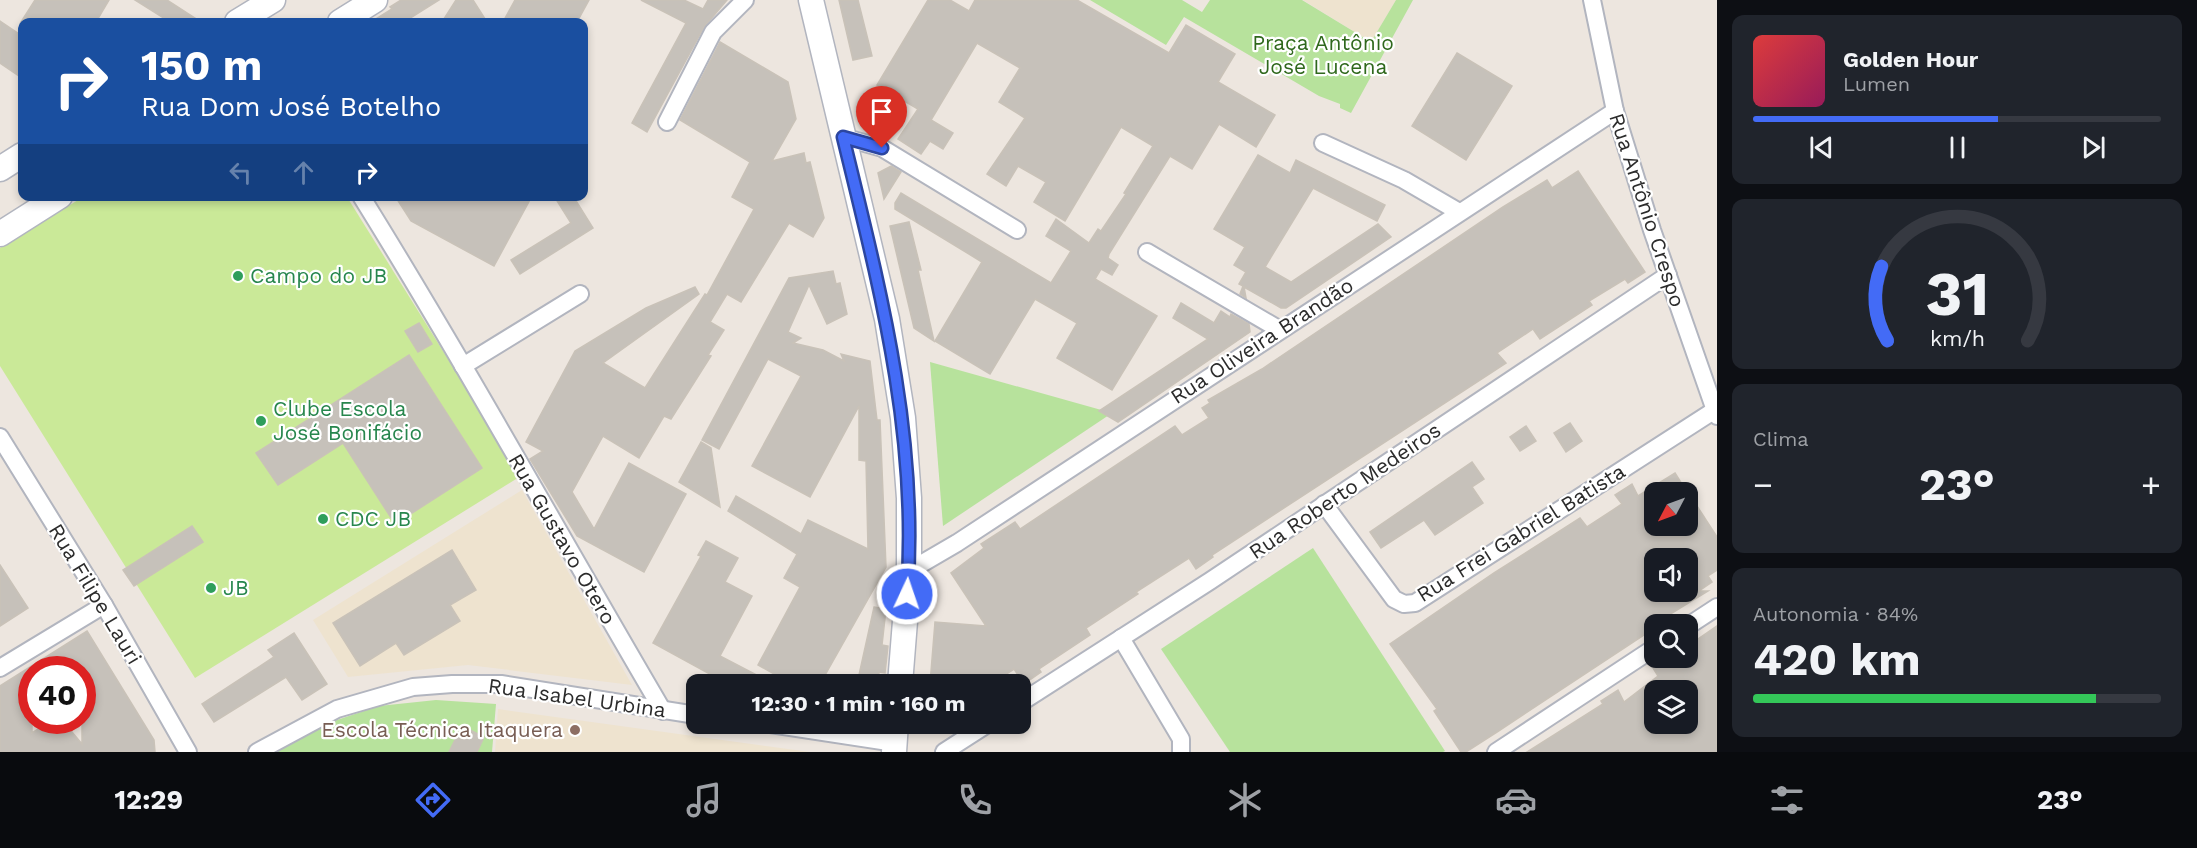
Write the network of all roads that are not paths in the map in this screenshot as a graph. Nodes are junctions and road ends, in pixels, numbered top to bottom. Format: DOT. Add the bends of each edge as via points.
graph roads {
  1 [pos="273,0"];
  2 [pos="375,0"];
  3 [pos="745,0"];
  4 [pos="811,0"];
  5 [pos="1592,0"];
  6 [pos="244,18"];
  7 [pos="346,18"];
  8 [pos="1615,111"];
  9 [pos="667,122"];
  10 [pos="843,137"];
  11 [pos="1323,143"];
  12 [pos="18,158"];
  13 [pos="0,169"];
  14 [pos="52,201"];
  15 [pos="364,201"];
  16 [pos="1459,212"];
  17 [pos="1017,230"];
  18 [pos="0,234"];
  19 [pos="1147,252"];
  20 [pos="1668,275"];
  21 [pos="580,294"];
  22 [pos="1280,330"];
  23 [pos="463,366"];
  24 [pos="1716,413"];
  25 [pos="0,437"];
  26 [pos="1324,504"];
  27 [pos="909,571"];
  28 [pos="104,605"];
  29 [pos="1717,607"];
  30 [pos="1698,619"];
  31 [pos="1121,638"];
  32 [pos="1644,655"];
  33 [pos="0,668"];
  34 [pos="901,674"];
  35 [pos="1031,696"];
  36 [pos="663,711"];
  37 [pos="686,714"];
  38 [pos="856,734"];
  39 [pos="972,734"];
  40 [pos="895,739"];
  41 [pos="186,751"];
  42 [pos="257,752"];
  43 [pos="944,752"];
  44 [pos="1181,752"];
  45 [pos="1496,752"];
  1 -- 6 [label="street"];
  2 -- 7 [label="street"];
  3 -- 9 [label="street" via="713,32"];
  4 -- 10 [label="street"];
  5 -- 8 [label="street, Rua Antônio Crespo"];
  8 -- 16 [label="street, Rua Oliveira Brandão"];
  8 -- 20 [label="street, Rua Antônio Crespo"];
  10 -- 17 [label="street" via="882,148"];
  10 -- 27 [label="street" via="887,318 903,418"];
  11 -- 16 [label="street" via="1404,180"];
  12 -- 13 [label="street"];
  14 -- 18 [label="street"];
  15 -- 23 [label="street, Rua Gustavo Otero"];
  16 -- 22 [label="street, Rua Oliveira Brandão"];
  19 -- 22 [label="street"];
  20 -- 24 [label="street, Rua Antônio Crespo"];
  20 -- 26 [label="street, Rua Roberto Medeiros"];
  21 -- 23 [label="street"];
  22 -- 27 [label="street, Rua Oliveira Brandão"];
  23 -- 36 [label="street, Rua Gustavo Otero"];
  24 -- 26 [label="street, Rua Frei Gabriel Batista" via="1414,603 1394,599"];
  25 -- 28 [label="street, Rua Filipe Lauri"];
  26 -- 31 [label="street, Rua Roberto Medeiros"];
  27 -- 34 [label="street"];
  28 -- 33 [label="street"];
  28 -- 41 [label="street, Rua Filipe Lauri"];
  29 -- 30 [label="street"];
  31 -- 35 [label="street, Rua Roberto Medeiros"];
  31 -- 44 [label="street" via="1182,739"];
  32 -- 45 [label="street"];
  36 -- 37 [label="street, Rua Isabel Urbina"];
  36 -- 42 [label="street, Rua Isabel Urbina" via="501,684 413,687 337,709"];
  38 -- 40 [label="street"];
  39 -- 43 [label="street"];
}
